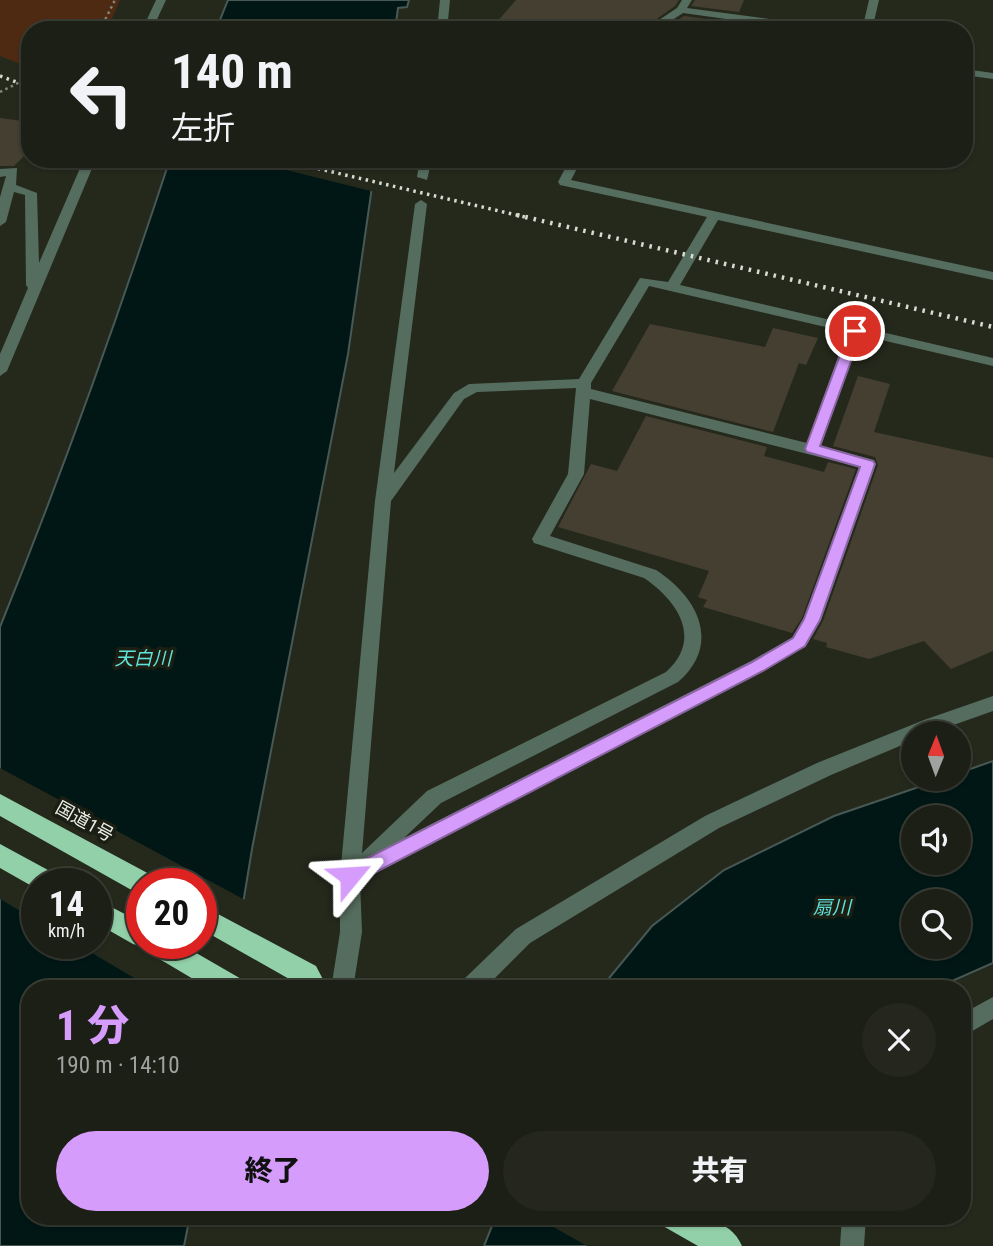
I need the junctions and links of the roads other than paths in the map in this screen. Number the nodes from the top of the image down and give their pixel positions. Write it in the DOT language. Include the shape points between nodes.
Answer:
graph roads {
  1 [pos="161,0"];
  2 [pos="445,0"];
  3 [pos="874,0"];
  4 [pos="684,5"];
  5 [pos="151,21"];
  6 [pos="443,21"];
  7 [pos="662,21"];
  8 [pos="778,21"];
  9 [pos="869,21"];
  10 [pos="973,73"];
  11 [pos="993,76"];
  12 [pos="86,168"];
  13 [pos="424,168"];
  14 [pos="571,168"];
  15 [pos="0,173"];
  16 [pos="423,177"];
  17 [pos="9,187"];
  18 [pos="421,204"];
  19 [pos="713,217"];
  20 [pos="0,222"];
  21 [pos="993,276"];
  22 [pos="672,288"];
  23 [pos="33,294"];
  24 [pos="855,331"];
  25 [pos="993,362"];
  26 [pos="0,371"];
  27 [pos="583,387"];
  28 [pos="812,449"];
  29 [pos="383,502"];
  30 [pos="993,703"];
  31 [pos="0,804"];
  32 [pos="0,855"];
  33 [pos="22,868"];
  34 [pos="126,874"];
  35 [pos="350,876"];
  36 [pos="217,926"];
  37 [pos="182,959"];
  38 [pos="219,980"];
  39 [pos="308,980"];
  40 [pos="343,980"];
  41 [pos="478,980"];
  42 [pos="993,1007"];
  43 [pos="971,1021"];
  44 [pos="689,1225"];
  45 [pos="853,1225"];
  46 [pos="727,1246"];
  47 [pos="852,1246"];
  1 -- 5 [label="street"];
  2 -- 6 [label="street"];
  3 -- 9 [label="street"];
  4 -- 7 [label="street"];
  4 -- 8 [label="street"];
  10 -- 11 [label="street"];
  12 -- 23 [label="street"];
  13 -- 16 [label="street"];
  14 -- 19 [label="street" via="564,182"];
  15 -- 17 [label="street" via="13,171"];
  17 -- 20 [label="street"];
  17 -- 23 [label="street" via="31,192"];
  18 -- 29 [label="street"];
  19 -- 21 [label="street"];
  19 -- 22 [label="street"];
  22 -- 24 [label="street"];
  22 -- 27 [label="street" via="645,281"];
  23 -- 26 [label="street"];
  24 -- 25 [label="street"];
  24 -- 28 [label="street"];
  27 -- 28 [label="street"];
  27 -- 29 [label="street" via="474,387 459,396"];
  27 -- 35 [label="street" via="576,474 540,539 665,582 686,611 692,651 672,677 434,797"];
  28 -- 35 [label="street" via="868,464 812,620 799,642"];
  29 -- 35 [label="street"];
  30 -- 41 [label="street" via="824,769 712,822 523,936"];
  31 -- 34 [label="highway, 国道1号"];
  32 -- 33 [label="highway"];
  35 -- 40 [label="street" via="351,932"];
  36 -- 39 [label="highway"];
  37 -- 38 [label="highway"];
  42 -- 43 [label="street"];
  44 -- 46 [label="highway"];
  45 -- 47 [label="street"];
}
